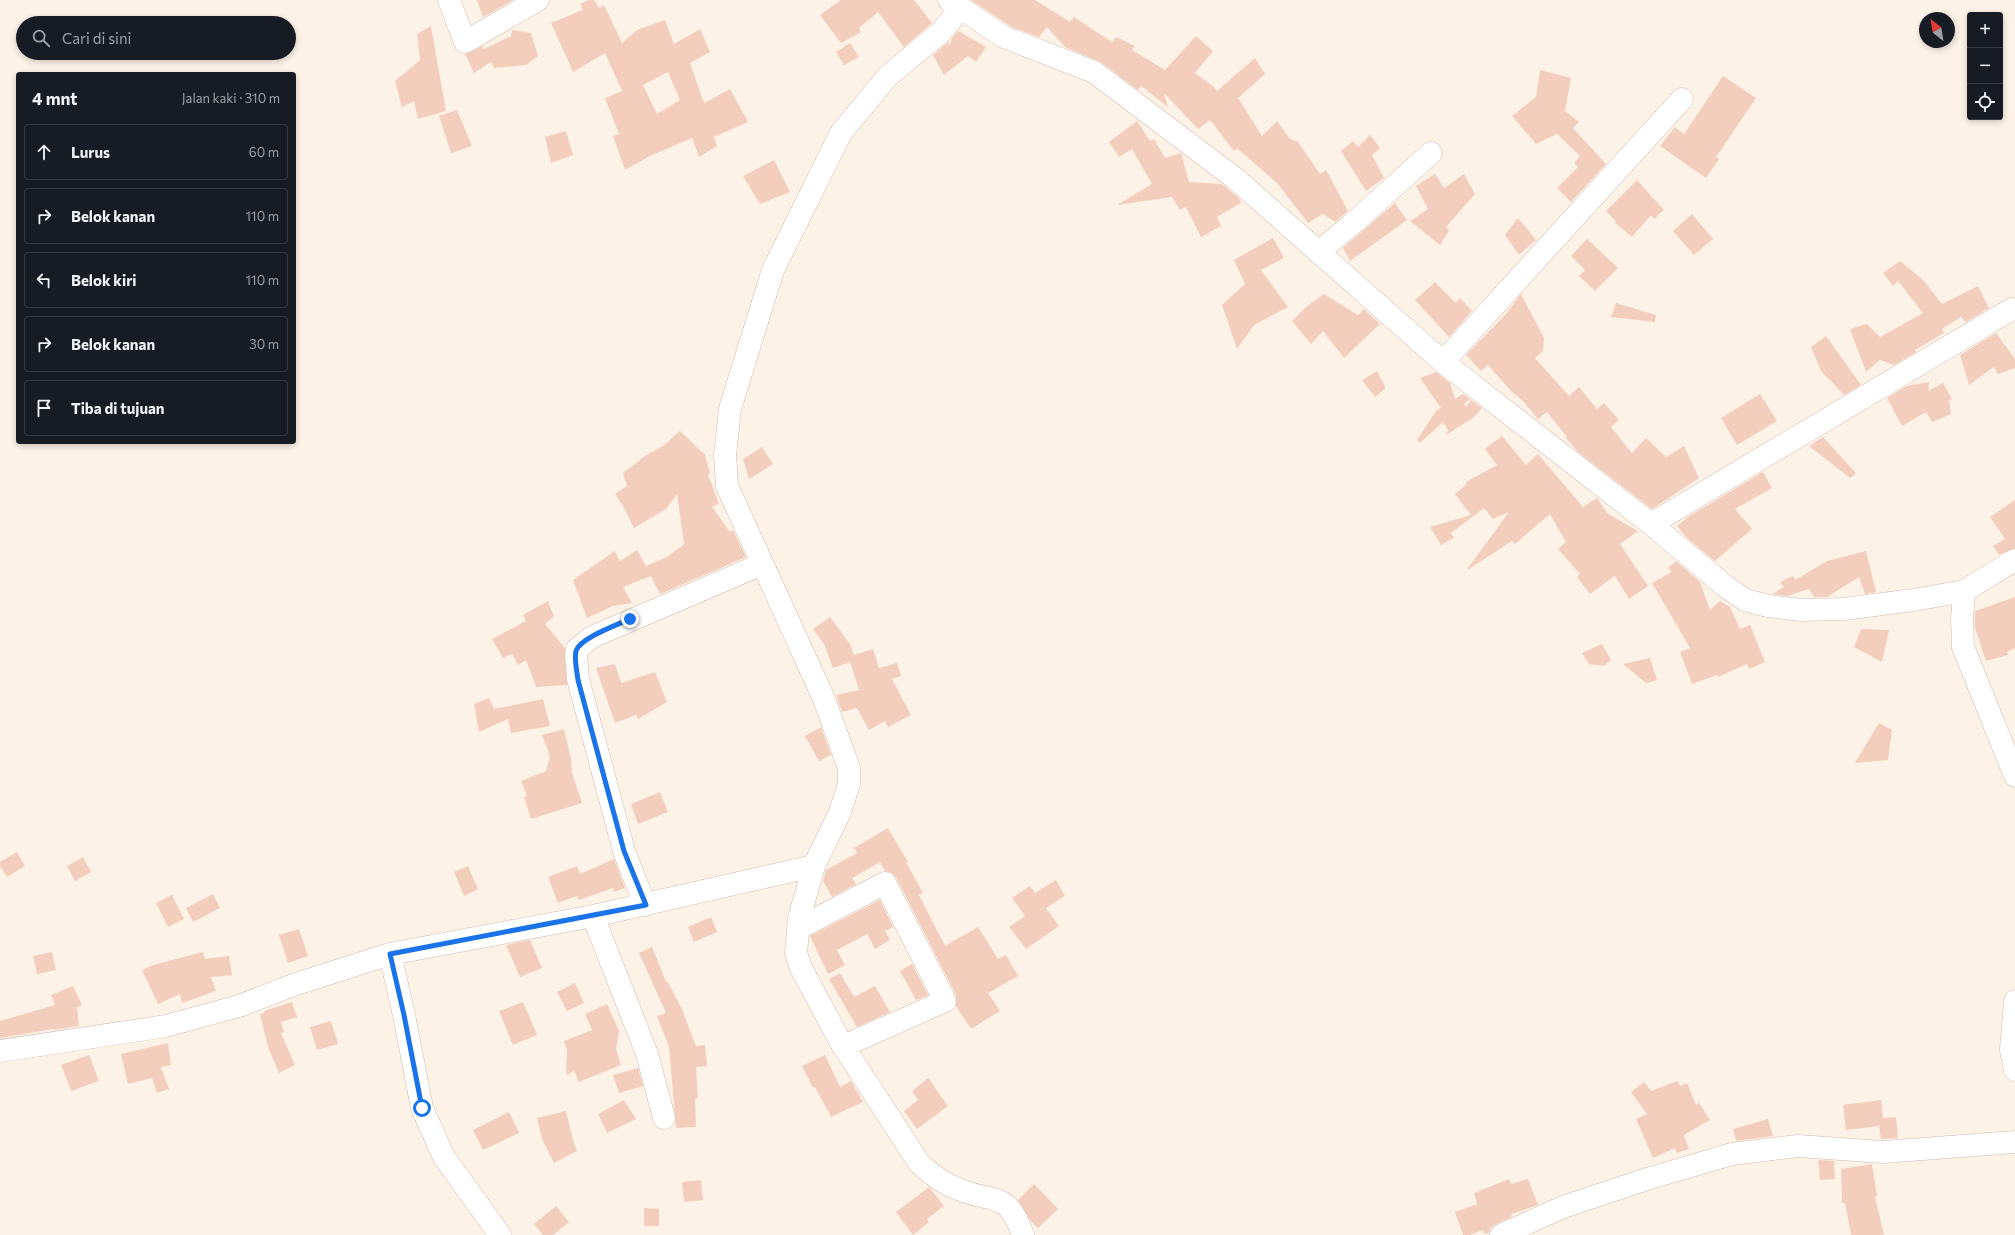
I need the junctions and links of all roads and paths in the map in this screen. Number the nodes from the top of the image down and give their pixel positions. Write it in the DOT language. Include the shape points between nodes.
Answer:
graph roads {
  1 [pos="449,0"];
  2 [pos="538,0"];
  3 [pos="954,4"];
  4 [pos="1682,100"];
  5 [pos="1431,153"];
  6 [pos="1318,252"];
  7 [pos="2012,309"];
  8 [pos="1443,362"];
  9 [pos="1651,524"];
  10 [pos="2015,560"];
  11 [pos="762,564"];
  12 [pos="1964,591"];
  13 [pos="2015,776"];
  14 [pos="814,866"];
  15 [pos="646,905"];
  16 [pos="593,916"];
  17 [pos="798,928"];
  18 [pos="390,954"];
  19 [pos="2015,1001"];
  20 [pos="844,1046"];
  21 [pos="0,1051"];
  22 [pos="2015,1070"];
  23 [pos="664,1118"];
  24 [pos="2015,1142"];
  25 [pos="500,1235"];
  26 [pos="1023,1235"];
  27 [pos="1501,1235"];
  1 -- 2 [label="street" via="465,42"];
  3 -- 6 [label="street" via="1004,37 1094,72 1236,179"];
  3 -- 11 [label="street" via="941,32 888,76 841,132 773,270 730,409 725,455 727,486"];
  4 -- 8 [label="street"];
  5 -- 6 [label="street"];
  6 -- 8 [label="street"];
  7 -- 9 [label="street"];
  8 -- 9 [label="street"];
  9 -- 12 [label="street" via="1735,593 1745,600 1768,606 1801,610 1843,609"];
  10 -- 12 [label="street"];
  11 -- 14 [label="street" via="824,699 849,768 849,784 840,812"];
  11 -- 15 [label="street" via="623,622 592,637 577,649 578,680 624,851"];
  12 -- 13 [label="street" via="1963,647"];
  14 -- 15 [label="street"];
  14 -- 17 [label="street"];
  15 -- 16 [label="street"];
  16 -- 18 [label="street"];
  16 -- 23 [label="street" via="647,1054"];
  17 -- 20 [label="street" via="796,953 801,968"];
  17 -- 20 [label="street" via="885,883 945,1001"];
  18 -- 21 [label="street" via="296,984 239,1006 166,1026"];
  18 -- 25 [label="street" via="422,1108 444,1157"];
  19 -- 22 [label="street" via="2011,1050"];
  20 -- 26 [label="street" via="919,1163 943,1182 1005,1204 1013,1212"];
  24 -- 27 [label="street" via="1883,1152 1798,1146 1732,1154 1647,1179 1564,1208"];
}
